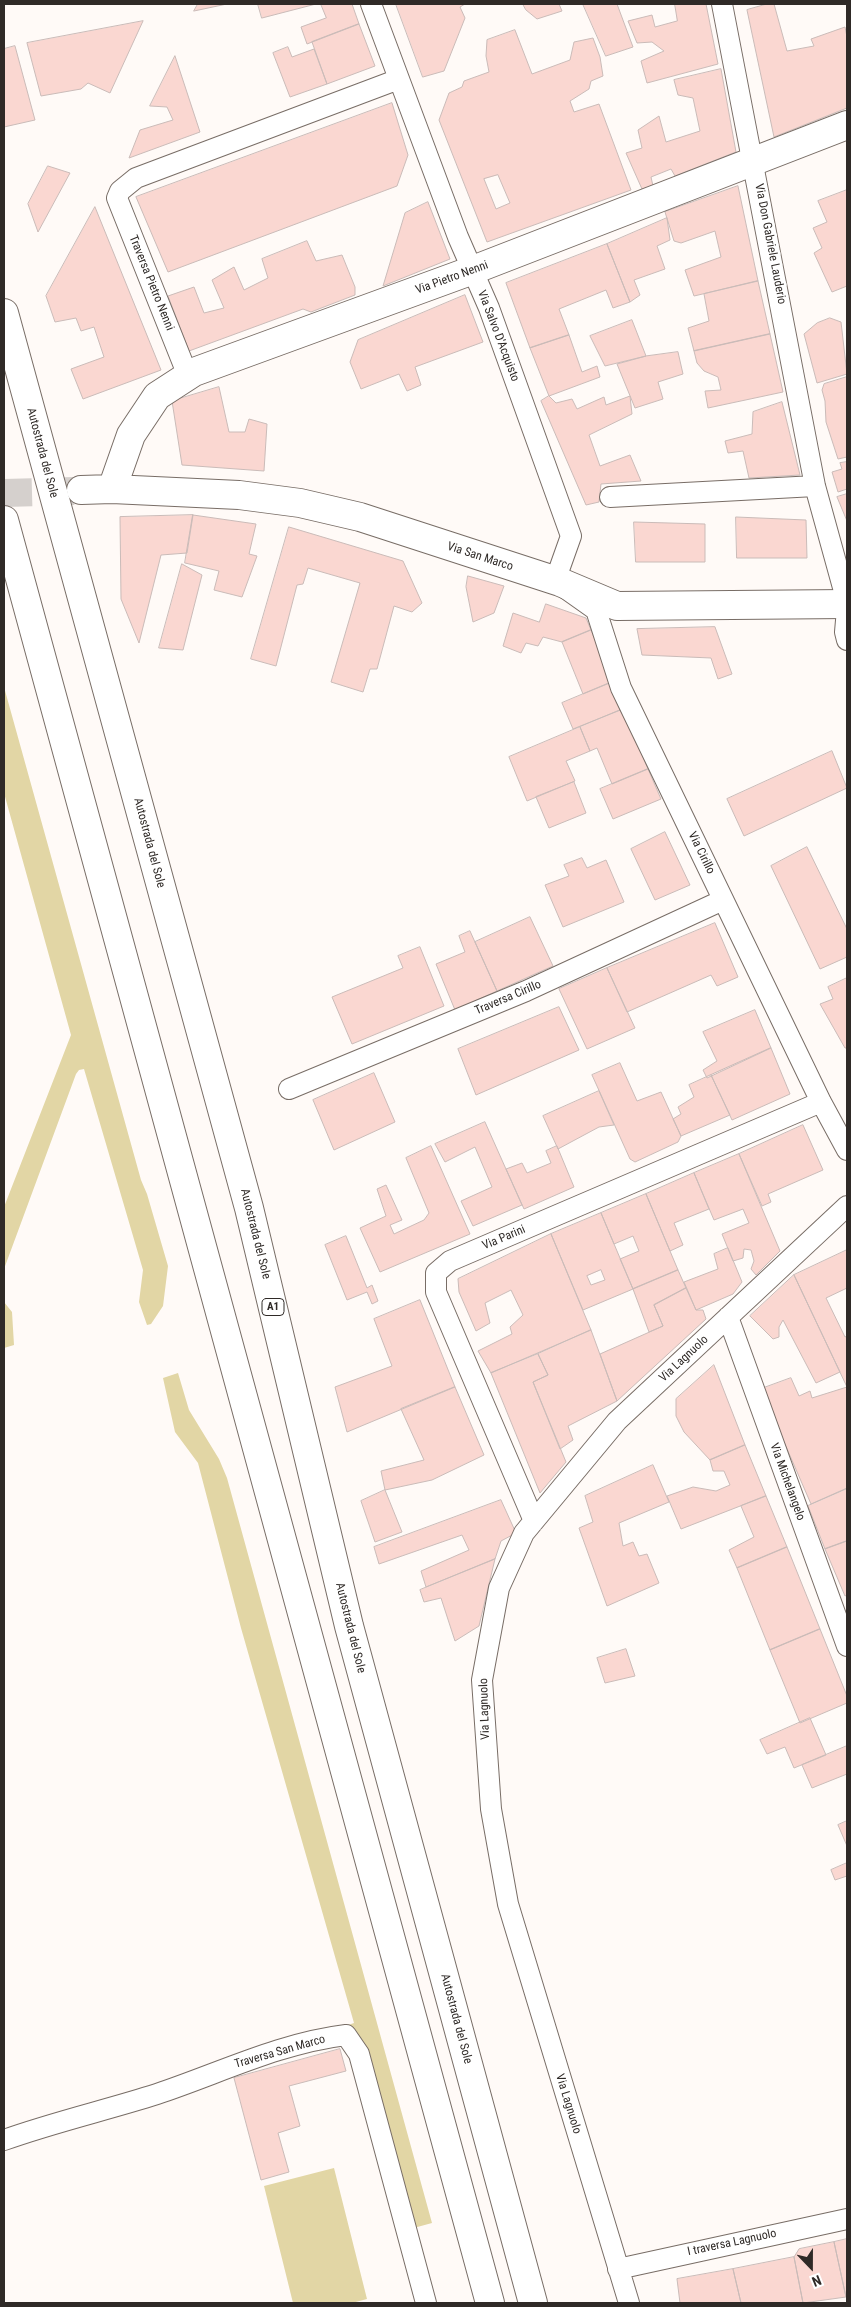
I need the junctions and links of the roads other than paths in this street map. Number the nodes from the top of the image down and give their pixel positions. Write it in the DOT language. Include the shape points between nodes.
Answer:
graph roads {
  1 [pos="371,4"];
  2 [pos="722,4"];
  3 [pos="399,79"];
  4 [pos="847,125"];
  5 [pos="754,160"];
  6 [pos="473,270"];
  7 [pos="4,313"];
  8 [pos="188,376"];
  9 [pos="815,486"];
  10 [pos="112,489"];
  11 [pos="81,490"];
  12 [pos="610,497"];
  13 [pos="4,520"];
  14 [pos="558,574"];
  15 [pos="847,603"];
  16 [pos="847,609"];
  17 [pos="847,640"];
  18 [pos="723,900"];
  19 [pos="289,1089"];
  20 [pos="821,1102"];
  21 [pos="847,1150"];
  22 [pos="847,1206"];
  23 [pos="728,1317"];
  24 [pos="534,1521"];
  25 [pos="847,1646"];
  26 [pos="4,2140"];
  27 [pos="847,2218"];
  28 [pos="618,2268"];
  29 [pos="426,2303"];
  30 [pos="490,2303"];
  31 [pos="533,2303"];
  32 [pos="629,2303"];
  1 -- 3 [label="street, Via Salvo D'Acquisto"];
  2 -- 5 [label="street, Via Don Gabriele Lauderio"];
  3 -- 6 [label="street, Via Salvo D'Acquisto"];
  3 -- 8 [label="street, Traversa Pietro Nenni" via="136,178 120,191 117,198"];
  4 -- 5 [label="main road, Via Pietro Nenni"];
  5 -- 6 [label="main road, Via Pietro Nenni"];
  5 -- 9 [label="street, Via Don Gabriele Lauderio"];
  6 -- 8 [label="main road, Via Pietro Nenni"];
  6 -- 14 [label="street, Via Salvo D'Acquisto" via="571,536"];
  7 -- 31 [label="main road, Autostrada del Sole / A1" via="250,1208 349,1626"];
  8 -- 10 [label="main road, Via Pietro Nenni" via="157,396 141,419 131,435"];
  9 -- 12 [label="street"];
  9 -- 15 [label="street, Via Don Gabriele Lauderio"];
  10 -- 11 [label="main road, Via San Marco"];
  10 -- 14 [label="main road, Via San Marco" via="239,495 300,503"];
  13 -- 30 [label="main road"];
  14 -- 15 [label="main road, Via San Marco" via="617,606"];
  14 -- 18 [label="street, Via Cirillo" via="596,610 621,688"];
  16 -- 17 [label="street"];
  18 -- 19 [label="street, Traversa Cirillo" via="526,991"];
  18 -- 20 [label="street, Via Cirillo"];
  20 -- 21 [label="street, Via Cirillo"];
  20 -- 24 [label="street, Via Parini" via="450,1261 436,1273 436,1292"];
  22 -- 23 [label="street, Via Lagnuolo"];
  23 -- 24 [label="street, Via Lagnuolo" via="617,1421"];
  23 -- 25 [label="street, Via Michelangelo"];
  24 -- 28 [label="street, Via Lagnuolo" via="524,1533 500,1588 482,1680 491,1809 508,1904"];
  26 -- 29 [label="street, Traversa San Marco" via="157,2094 316,2039 346,2035 359,2054"];
  27 -- 28 [label="street, I traversa Lagnuolo"];
  28 -- 32 [label="street, Via Lagnuolo"];
}
